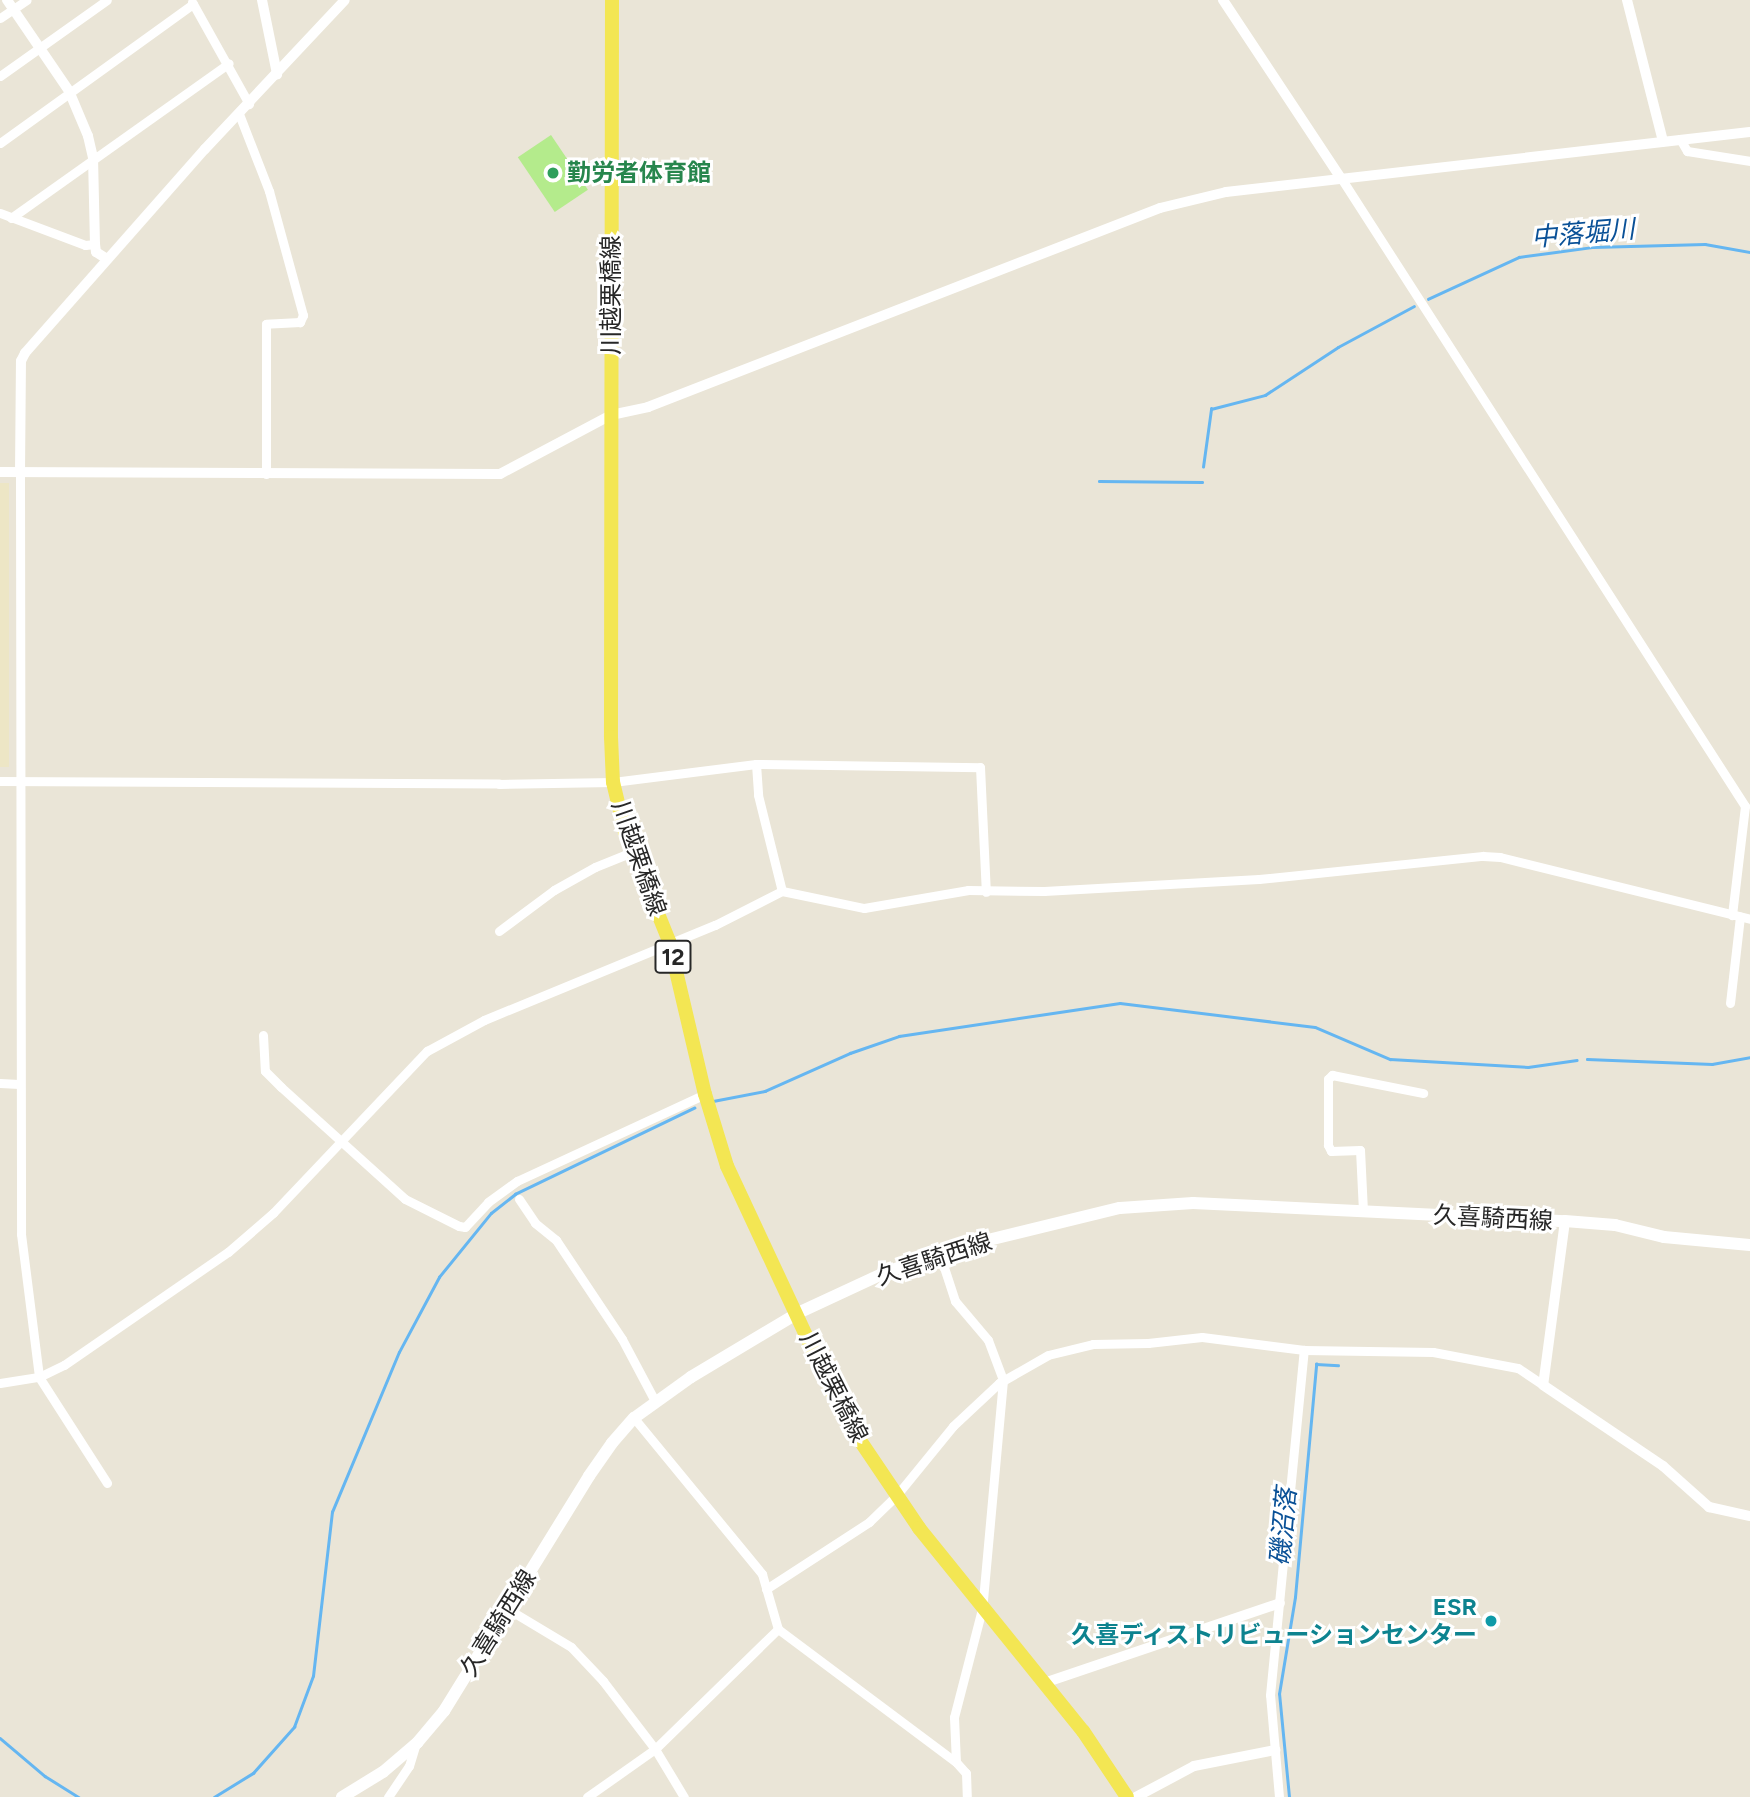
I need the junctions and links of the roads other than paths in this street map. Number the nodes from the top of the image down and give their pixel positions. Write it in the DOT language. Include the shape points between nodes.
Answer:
graph roads {
  1 [pos="27,0"];
  2 [pos="107,0"];
  3 [pos="262,0"];
  4 [pos="345,0"];
  5 [pos="1223,0"];
  6 [pos="1628,0"];
  7 [pos="192,2"];
  8 [pos="615,2"];
  9 [pos="10,5"];
  10 [pos="0,18"];
  11 [pos="42,47"];
  12 [pos="229,63"];
  13 [pos="277,74"];
  14 [pos="0,76"];
  15 [pos="69,92"];
  16 [pos="249,104"];
  17 [pos="239,114"];
  18 [pos="1750,132"];
  19 [pos="1679,139"];
  20 [pos="1662,141"];
  21 [pos="0,143"];
  22 [pos="93,157"];
  23 [pos="1750,161"];
  24 [pos="1341,178"];
  25 [pos="0,213"];
  26 [pos="10,218"];
  27 [pos="95,244"];
  28 [pos="107,259"];
  29 [pos="611,415"];
  30 [pos="0,472"];
  31 [pos="20,472"];
  32 [pos="266,474"];
  33 [pos="756,764"];
  34 [pos="0,781"];
  35 [pos="19,781"];
  36 [pos="613,782"];
  37 [pos="1748,806"];
  38 [pos="632,852"];
  39 [pos="782,891"];
  40 [pos="986,892"];
  41 [pos="1741,917"];
  42 [pos="499,931"];
  43 [pos="669,941"];
  44 [pos="1730,1003"];
  45 [pos="263,1035"];
  46 [pos="0,1083"];
  47 [pos="19,1084"];
  48 [pos="1423,1093"];
  49 [pos="705,1094"];
  50 [pos="341,1140"];
  51 [pos="519,1199"];
  52 [pos="1363,1211"];
  53 [pos="1565,1221"];
  54 [pos="1750,1245"];
  55 [pos="939,1252"];
  56 [pos="798,1313"];
  57 [pos="1304,1350"];
  58 [pos="39,1377"];
  59 [pos="1003,1380"];
  60 [pos="0,1383"];
  61 [pos="1543,1385"];
  62 [pos="655,1401"];
  63 [pos="634,1418"];
  64 [pos="107,1483"];
  65 [pos="896,1496"];
  66 [pos="1750,1516"];
  67 [pos="766,1589"];
  68 [pos="1280,1603"];
  69 [pos="508,1609"];
  70 [pos="982,1609"];
  71 [pos="778,1629"];
  72 [pos="1044,1683"];
  73 [pos="416,1742"];
  74 [pos="655,1749"];
  75 [pos="1275,1750"];
  76 [pos="956,1762"];
  77 [pos="342,1797"];
  78 [pos="388,1797"];
  79 [pos="587,1797"];
  80 [pos="684,1797"];
  81 [pos="967,1797"];
  82 [pos="1127,1797"];
  83 [pos="1136,1797"];
  84 [pos="1279,1797"];
  1 -- 9 [label="street"];
  2 -- 11 [label="street"];
  3 -- 13 [label="street"];
  4 -- 13 [label="street"];
  5 -- 24 [label="street"];
  6 -- 20 [label="street"];
  7 -- 12 [label="street"];
  7 -- 15 [label="street"];
  8 -- 29 [label="main road, 川越栗橋線 / 12"];
  9 -- 10 [label="street"];
  9 -- 11 [label="street"];
  11 -- 14 [label="street"];
  11 -- 15 [label="street"];
  12 -- 16 [label="street"];
  12 -- 22 [label="street"];
  13 -- 16 [label="street"];
  15 -- 21 [label="street"];
  15 -- 22 [label="street"];
  16 -- 17 [label="street"];
  17 -- 28 [label="street"];
  17 -- 32 [label="street" via="269,191 303,315 300,322 266,324"];
  18 -- 19 [label="street"];
  19 -- 20 [label="street"];
  19 -- 23 [label="street" via="1687,151"];
  20 -- 24 [label="street"];
  22 -- 26 [label="street"];
  22 -- 27 [label="street"];
  24 -- 29 [label="street" via="1226,192 1160,208 648,407"];
  24 -- 37 [label="street"];
  25 -- 26 [label="street"];
  26 -- 27 [label="street" via="85,245"];
  27 -- 28 [label="street" via="96,251"];
  28 -- 31 [label="street" via="22,357"];
  29 -- 32 [label="street" via="500,474"];
  29 -- 36 [label="main road, 川越栗橋線 / 12"];
  30 -- 31 [label="street"];
  31 -- 32 [label="street"];
  31 -- 35 [label="street"];
  33 -- 36 [label="street"];
  33 -- 39 [label="street" via="758,795"];
  33 -- 40 [label="street" via="980,767"];
  34 -- 35 [label="street"];
  35 -- 36 [label="street"];
  35 -- 47 [label="street"];
  36 -- 38 [label="main road, 川越栗橋線 / 12"];
  37 -- 41 [label="street"];
  38 -- 42 [label="street" via="554,890"];
  38 -- 43 [label="main road, 川越栗橋線 / 12"];
  39 -- 40 [label="street" via="864,908 968,890"];
  39 -- 43 [label="street" via="715,925"];
  40 -- 41 [label="street" via="1298,876 1483,856"];
  41 -- 44 [label="street"];
  43 -- 49 [label="main road, 川越栗橋線 / 12"];
  43 -- 50 [label="street" via="484,1020 427,1051"];
  45 -- 50 [label="street" via="265,1071"];
  46 -- 47 [label="street"];
  47 -- 58 [label="street" via="20,1209"];
  48 -- 52 [label="street" via="1332,1075 1328,1079 1328,1145 1331,1150 1360,1150"];
  49 -- 50 [label="street" via="502,1189 465,1227 405,1199"];
  49 -- 56 [label="main road, 川越栗橋線 / 12" via="738,1195"];
  50 -- 58 [label="street" via="273,1213 228,1252"];
  51 -- 62 [label="street" via="535,1223 556,1240 622,1339"];
  52 -- 53 [label="main road, 久喜騎西線"];
  52 -- 55 [label="main road, 久喜騎西線" via="1193,1203 1120,1208"];
  53 -- 54 [label="main road, 久喜騎西線"];
  53 -- 61 [label="street"];
  55 -- 56 [label="main road, 久喜騎西線"];
  55 -- 59 [label="street" via="955,1301 988,1340"];
  56 -- 62 [label="main road, 久喜騎西線"];
  56 -- 65 [label="main road, 川越栗橋線 / 12" via="835,1398"];
  57 -- 59 [label="street" via="1202,1338 1093,1344 1048,1355"];
  57 -- 61 [label="street" via="1433,1352 1518,1368"];
  57 -- 68 [label="street"];
  58 -- 60 [label="street"];
  58 -- 64 [label="street"];
  59 -- 65 [label="street" via="953,1426"];
  59 -- 70 [label="street"];
  61 -- 66 [label="street" via="1663,1466 1709,1507"];
  62 -- 63 [label="main road, 久喜騎西線"];
  63 -- 67 [label="street" via="762,1574"];
  63 -- 69 [label="main road, 久喜騎西線" via="589,1476"];
  65 -- 67 [label="street" via="869,1521"];
  65 -- 70 [label="main road, 川越栗橋線 / 12"];
  67 -- 71 [label="street"];
  68 -- 72 [label="street"];
  68 -- 75 [label="street" via="1270,1695"];
  69 -- 73 [label="main road, 久喜騎西線" via="443,1711"];
  69 -- 74 [label="street" via="571,1647"];
  70 -- 72 [label="main road, 川越栗橋線 / 12"];
  70 -- 76 [label="street" via="954,1717"];
  71 -- 74 [label="street"];
  71 -- 76 [label="street"];
  72 -- 82 [label="main road, 川越栗橋線 / 12"];
  73 -- 77 [label="main road, 久喜騎西線" via="383,1772"];
  73 -- 78 [label="street" via="409,1766"];
  74 -- 79 [label="street"];
  74 -- 80 [label="street"];
  75 -- 83 [label="street" via="1194,1766"];
  75 -- 84 [label="street"];
  76 -- 81 [label="street" via="966,1773"];
}
